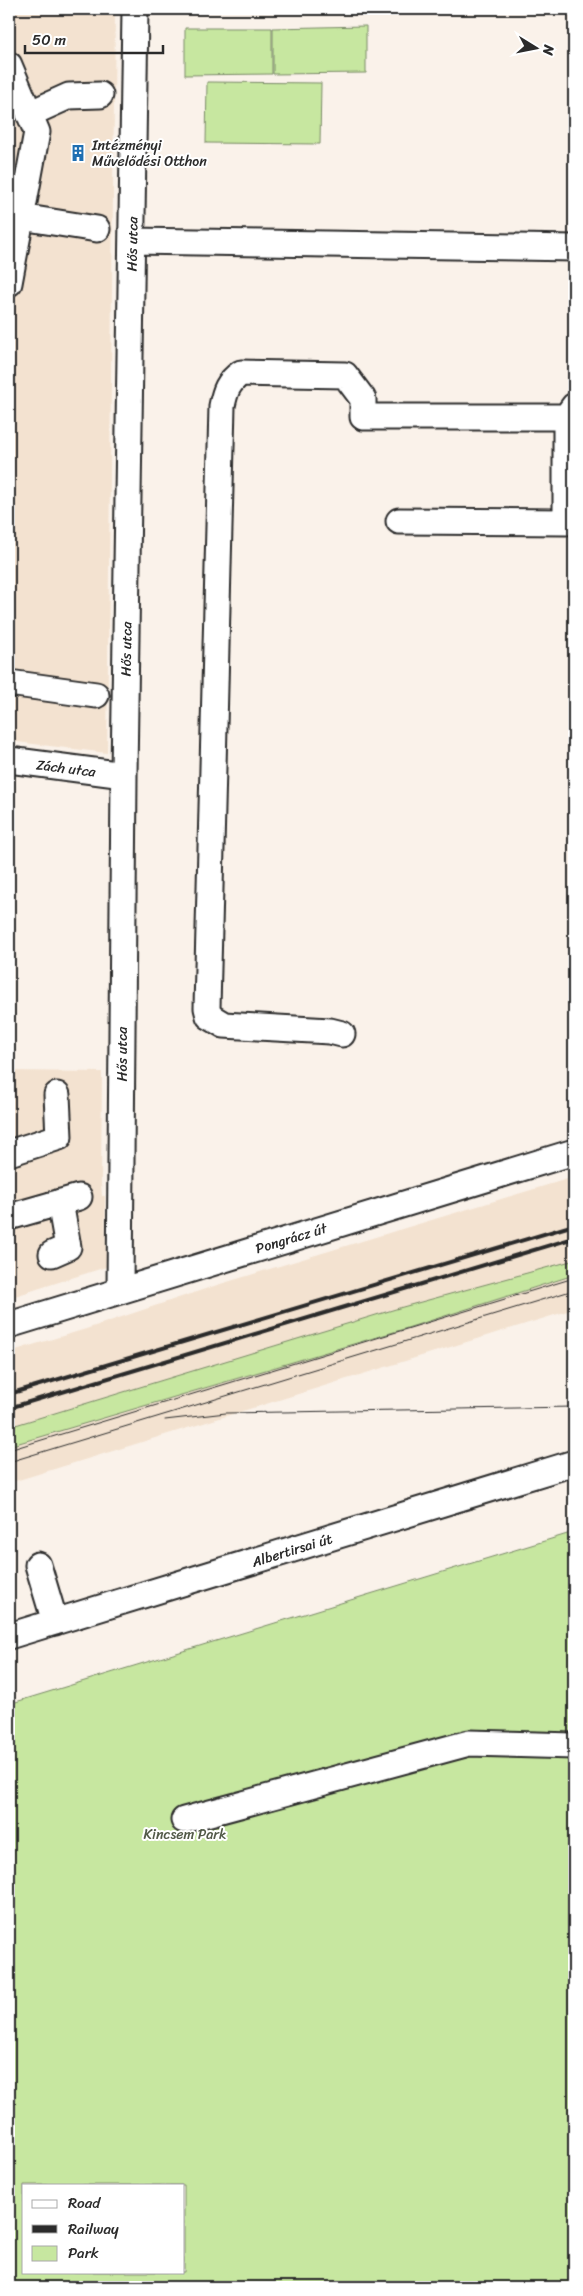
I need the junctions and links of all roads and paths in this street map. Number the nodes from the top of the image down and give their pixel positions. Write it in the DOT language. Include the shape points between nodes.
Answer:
graph roads {
  1 [pos="135,9"];
  2 [pos="9,65"];
  3 [pos="100,95"];
  4 [pos="29,114"];
  5 [pos="21,217"];
  6 [pos="97,229"];
  7 [pos="132,241"];
  8 [pos="574,248"];
  9 [pos="9,283"];
  10 [pos="570,411"];
  11 [pos="399,521"];
  12 [pos="9,683"];
  13 [pos="96,695"];
  14 [pos="9,760"];
  15 [pos="124,775"];
  16 [pos="342,1034"];
  17 [pos="57,1095"];
  18 [pos="574,1152"];
  19 [pos="9,1153"];
  20 [pos="9,1218"];
  21 [pos="52,1254"];
  22 [pos="120,1290"];
  23 [pos="9,1325"];
  24 [pos="574,1463"];
  25 [pos="38,1564"];
  26 [pos="55,1622"];
  27 [pos="9,1636"];
  28 [pos="574,1746"];
  29 [pos="184,1820"];
  1 -- 7 [label="street, Hős utca"];
  2 -- 4 [label="street"];
  3 -- 4 [label="street" via="69,96"];
  4 -- 5 [label="street" via="37,132"];
  5 -- 6 [label="street"];
  5 -- 9 [label="street"];
  7 -- 8 [label="street"];
  7 -- 15 [label="street, Hős utca"];
  10 -- 11 [label="street" via="566,522"];
  10 -- 16 [label="street" via="363,417 363,400 345,374 241,373 231,380 226,390 222,406 207,1008 209,1016 224,1025"];
  12 -- 13 [label="street"];
  14 -- 15 [label="street, Zách utca"];
  15 -- 22 [label="street, Hős utca"];
  17 -- 19 [label="street" via="59,1137"];
  18 -- 22 [label="street, Pongrácz út"];
  20 -- 21 [label="street" via="69,1200 68,1247"];
  22 -- 23 [label="street, Pongrácz út"];
  24 -- 26 [label="street, Albertirsai út"];
  25 -- 26 [label="street"];
  26 -- 27 [label="street, Albertirsai út"];
  28 -- 29 [label="street" via="468,1743"];
}
